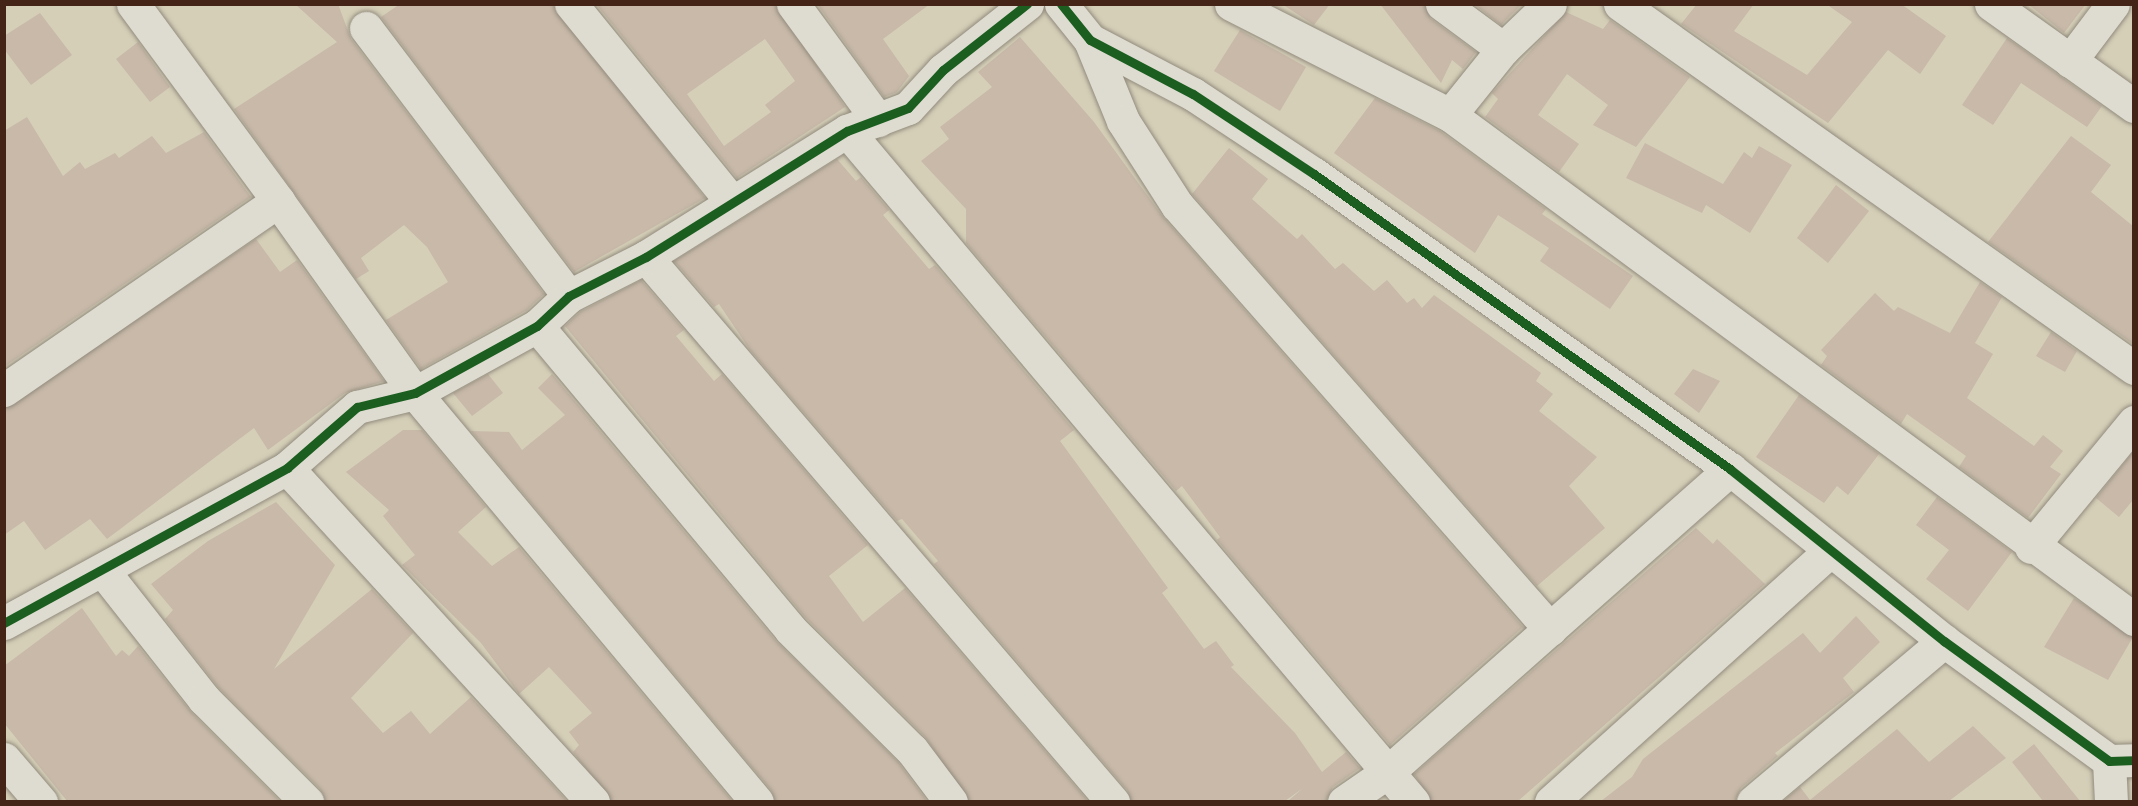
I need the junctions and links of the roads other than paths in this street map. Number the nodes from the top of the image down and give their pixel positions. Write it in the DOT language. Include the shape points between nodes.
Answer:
graph roads {
  1 [pos="133,4"];
  2 [pos="571,4"];
  3 [pos="793,4"];
  4 [pos="1027,4"];
  5 [pos="1061,4"];
  6 [pos="1231,4"];
  7 [pos="1442,4"];
  8 [pos="1550,4"];
  9 [pos="1620,4"];
  10 [pos="1991,4"];
  11 [pos="2113,4"];
  12 [pos="366,28"];
  13 [pos="1090,40"];
  14 [pos="1503,49"];
  15 [pos="2070,61"];
  16 [pos="2133,106"];
  17 [pos="1450,116"];
  18 [pos="878,120"];
  19 [pos="847,131"];
  20 [pos="278,201"];
  21 [pos="732,202"];
  22 [pos="646,256"];
  23 [pos="568,296"];
  24 [pos="537,326"];
  25 [pos="2133,368"];
  26 [pos="4,390"];
  27 [pos="415,393"];
  28 [pos="2133,422"];
  29 [pos="286,468"];
  30 [pos="1730,469"];
  31 [pos="2031,547"];
  32 [pos="1829,552"];
  33 [pos="104,572"];
  34 [pos="2133,619"];
  35 [pos="4,622"];
  36 [pos="1550,629"];
  37 [pos="1944,641"];
  38 [pos="4,759"];
  39 [pos="2121,760"];
  40 [pos="1389,771"];
  41 [pos="41,801"];
  42 [pos="307,801"];
  43 [pos="592,801"];
  44 [pos="757,801"];
  45 [pos="951,801"];
  46 [pos="1113,801"];
  47 [pos="1344,801"];
  48 [pos="1413,801"];
  49 [pos="1551,801"];
  50 [pos="1753,801"];
  51 [pos="2111,801"];
  1 -- 20 [label="street"];
  2 -- 21 [label="street"];
  3 -- 18 [label="street"];
  4 -- 18 [label="street" via="943,70 908,108"];
  5 -- 13 [label="street"];
  6 -- 17 [label="street"];
  7 -- 14 [label="street"];
  8 -- 14 [label="street"];
  9 -- 25 [label="street"];
  10 -- 15 [label="street"];
  11 -- 15 [label="street"];
  12 -- 23 [label="street"];
  13 -- 30 [label="street" via="1193,94 1305,168"];
  13 -- 36 [label="street" via="1123,121 1177,205"];
  14 -- 17 [label="street"];
  15 -- 16 [label="street"];
  17 -- 31 [label="street"];
  18 -- 19 [label="street"];
  19 -- 21 [label="street"];
  19 -- 40 [label="street"];
  20 -- 26 [label="street"];
  20 -- 27 [label="street"];
  21 -- 22 [label="street"];
  22 -- 23 [label="street"];
  22 -- 46 [label="street"];
  23 -- 24 [label="street"];
  24 -- 27 [label="street"];
  24 -- 45 [label="street" via="790,629 912,750"];
  27 -- 29 [label="street" via="357,407"];
  27 -- 44 [label="street"];
  28 -- 31 [label="street"];
  29 -- 33 [label="street"];
  29 -- 43 [label="street"];
  30 -- 32 [label="street"];
  30 -- 36 [label="street"];
  31 -- 34 [label="street"];
  32 -- 37 [label="street"];
  32 -- 49 [label="street"];
  33 -- 35 [label="street"];
  33 -- 42 [label="street" via="204,699"];
  36 -- 40 [label="street"];
  37 -- 39 [label="street"];
  37 -- 50 [label="street"];
  38 -- 41 [label="street"];
  39 -- 51 [label="street"];
  40 -- 47 [label="street"];
  40 -- 48 [label="street"];
}
